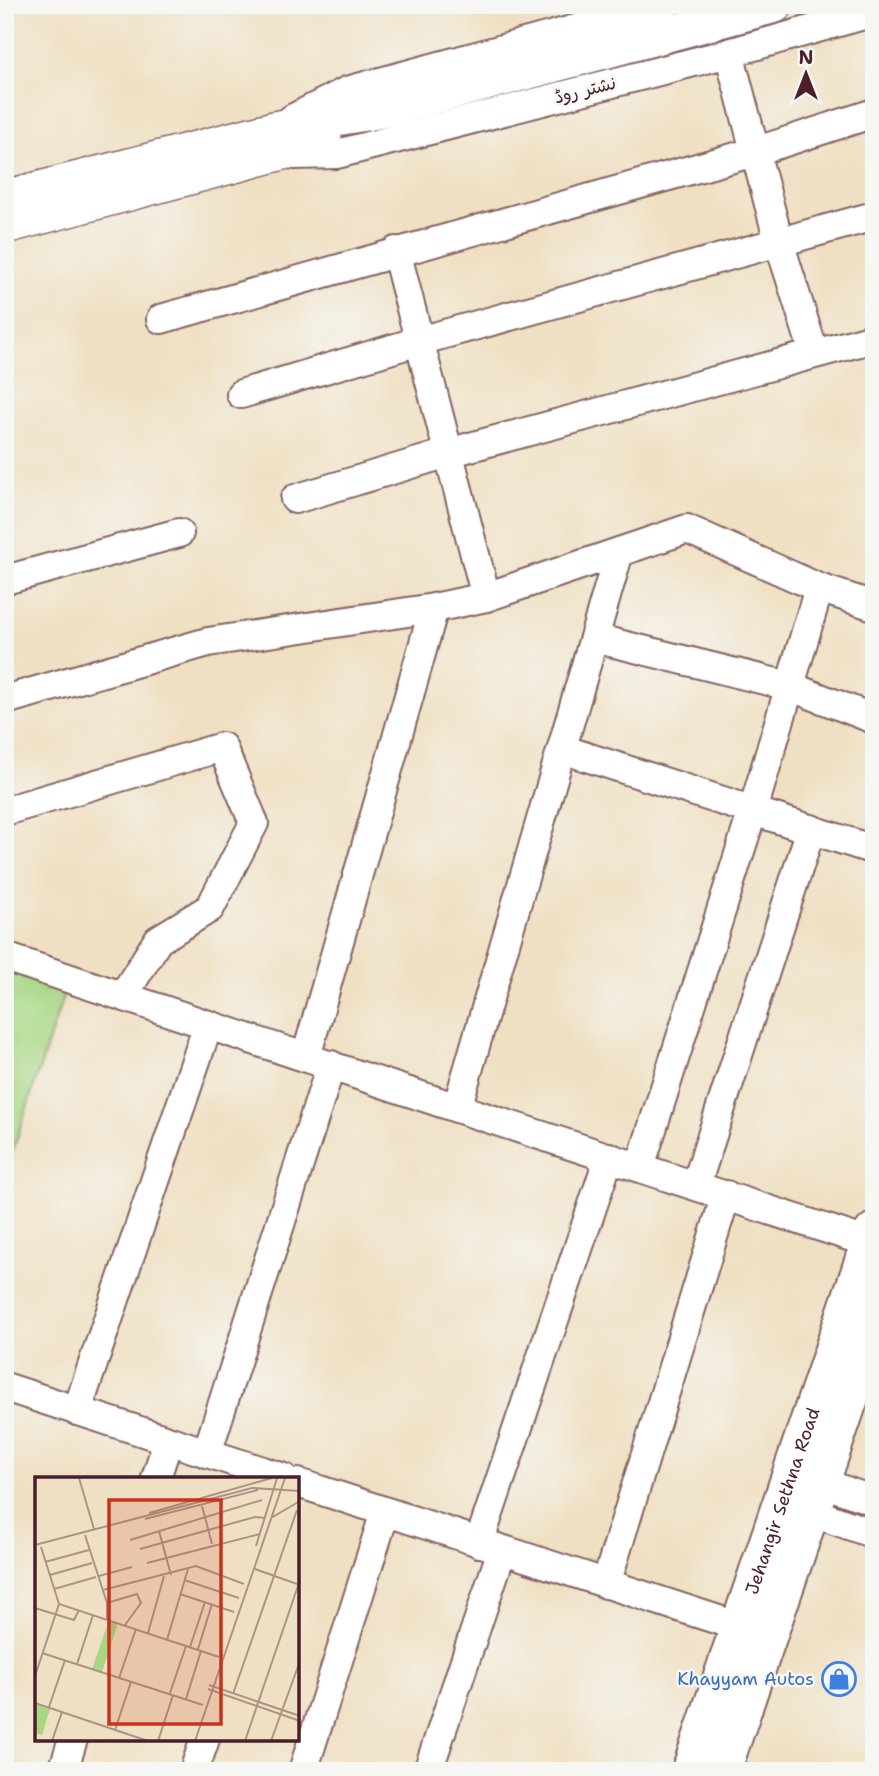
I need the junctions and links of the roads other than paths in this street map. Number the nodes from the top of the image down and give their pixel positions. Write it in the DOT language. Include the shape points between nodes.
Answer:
graph roads {
  1 [pos="665,5"];
  2 [pos="775,5"];
  3 [pos="874,12"];
  4 [pos="729,53"];
  5 [pos="874,113"];
  6 [pos="284,145"];
  7 [pos="754,152"];
  8 [pos="5,198"];
  9 [pos="874,216"];
  10 [pos="5,226"];
  11 [pos="779,243"];
  12 [pos="396,251"];
  13 [pos="161,319"];
  14 [pos="874,338"];
  15 [pos="419,341"];
  16 [pos="814,353"];
  17 [pos="241,394"];
  18 [pos="448,453"];
  19 [pos="295,499"];
  20 [pos="179,533"];
  21 [pos="619,552"];
  22 [pos="5,580"];
  23 [pos="819,588"];
  24 [pos="486,597"];
  25 [pos="874,607"];
  26 [pos="434,608"];
  27 [pos="594,638"];
  28 [pos="789,686"];
  29 [pos="5,700"];
  30 [pos="874,719"];
  31 [pos="562,749"];
  32 [pos="754,810"];
  33 [pos="5,811"];
  34 [pos="811,829"];
  35 [pos="874,850"];
  36 [pos="5,957"];
  37 [pos="123,996"];
  38 [pos="208,1025"];
  39 [pos="319,1061"];
  40 [pos="457,1108"];
  41 [pos="609,1157"];
  42 [pos="640,1167"];
  43 [pos="696,1185"];
  44 [pos="726,1195"];
  45 [pos="872,1237"];
  46 [pos="874,1325"];
  47 [pos="868,1363"];
  48 [pos="5,1387"];
  49 [pos="77,1411"];
  50 [pos="168,1441"];
  51 [pos="207,1453"];
  52 [pos="157,1477"];
  53 [pos="278,1477"];
  54 [pos="299,1483"];
  55 [pos="800,1492"];
  56 [pos="874,1501"];
  57 [pos="385,1511"];
  58 [pos="874,1534"];
  59 [pos="491,1546"];
  60 [pos="606,1584"];
  61 [pos="740,1627"];
  62 [pos="72,1741"];
  63 [pos="204,1741"];
  64 [pos="63,1771"];
  65 [pos="194,1771"];
  66 [pos="303,1771"];
  67 [pos="428,1771"];
  68 [pos="691,1771"];
  69 [pos="721,1771"];
  1 -- 6 [label="street, نشتر روڈ" via="347,92"];
  2 -- 6 [label="main road, نشتر روڈ" via="388,109"];
  3 -- 4 [label="street, نشتر روڈ"];
  4 -- 6 [label="street, نشتر روڈ" via="337,154"];
  4 -- 7 [label="street"];
  5 -- 7 [label="street"];
  6 -- 8 [label="main road, نشتر روڈ"];
  6 -- 10 [label="main road, نشتر روڈ"];
  7 -- 11 [label="street"];
  7 -- 12 [label="street"];
  9 -- 11 [label="street"];
  11 -- 15 [label="street"];
  11 -- 16 [label="street"];
  12 -- 13 [label="street"];
  12 -- 15 [label="street"];
  14 -- 16 [label="street"];
  15 -- 17 [label="street"];
  15 -- 18 [label="street"];
  16 -- 18 [label="street"];
  18 -- 19 [label="street"];
  18 -- 24 [label="street"];
  20 -- 22 [label="street"];
  21 -- 23 [label="street" via="687,529"];
  21 -- 24 [label="street"];
  21 -- 27 [label="street"];
  23 -- 25 [label="street"];
  23 -- 28 [label="street"];
  24 -- 26 [label="street"];
  26 -- 29 [label="street" via="208,642"];
  26 -- 39 [label="street"];
  27 -- 28 [label="street"];
  27 -- 31 [label="street"];
  28 -- 30 [label="street"];
  28 -- 32 [label="street"];
  31 -- 32 [label="street"];
  31 -- 40 [label="street"];
  32 -- 34 [label="street"];
  32 -- 42 [label="street"];
  33 -- 37 [label="street" via="222,747 254,822 210,908 159,940"];
  34 -- 35 [label="street"];
  34 -- 43 [label="street"];
  36 -- 37 [label="street"];
  37 -- 38 [label="street"];
  38 -- 39 [label="street"];
  38 -- 49 [label="street"];
  39 -- 40 [label="street"];
  39 -- 51 [label="street"];
  40 -- 41 [label="street"];
  41 -- 42 [label="street"];
  41 -- 59 [label="street"];
  42 -- 43 [label="street"];
  43 -- 44 [label="street"];
  44 -- 45 [label="street"];
  44 -- 60 [label="street"];
  45 -- 55 [label="highway, Jehangir Sethna Road"];
  46 -- 47 [label="highway, Jehangir Sethna Road"];
  47 -- 55 [label="highway, Jehangir Sethna Road"];
  48 -- 49 [label="street"];
  49 -- 50 [label="street"];
  50 -- 51 [label="street"];
  50 -- 52 [label="street"];
  51 -- 53 [label="street"];
  54 -- 57 [label="street"];
  55 -- 56 [label="street"];
  55 -- 58 [label="street"];
  55 -- 61 [label="highway, Jehangir Sethna Road"];
  55 -- 69 [label="highway, Jehangir Sethna Road"];
  57 -- 59 [label="street"];
  57 -- 66 [label="street"];
  59 -- 60 [label="street"];
  59 -- 67 [label="street"];
  60 -- 61 [label="street"];
  61 -- 68 [label="highway, Jehangir Sethna Road"];
  62 -- 64 [label="street"];
  63 -- 65 [label="street"];
}
